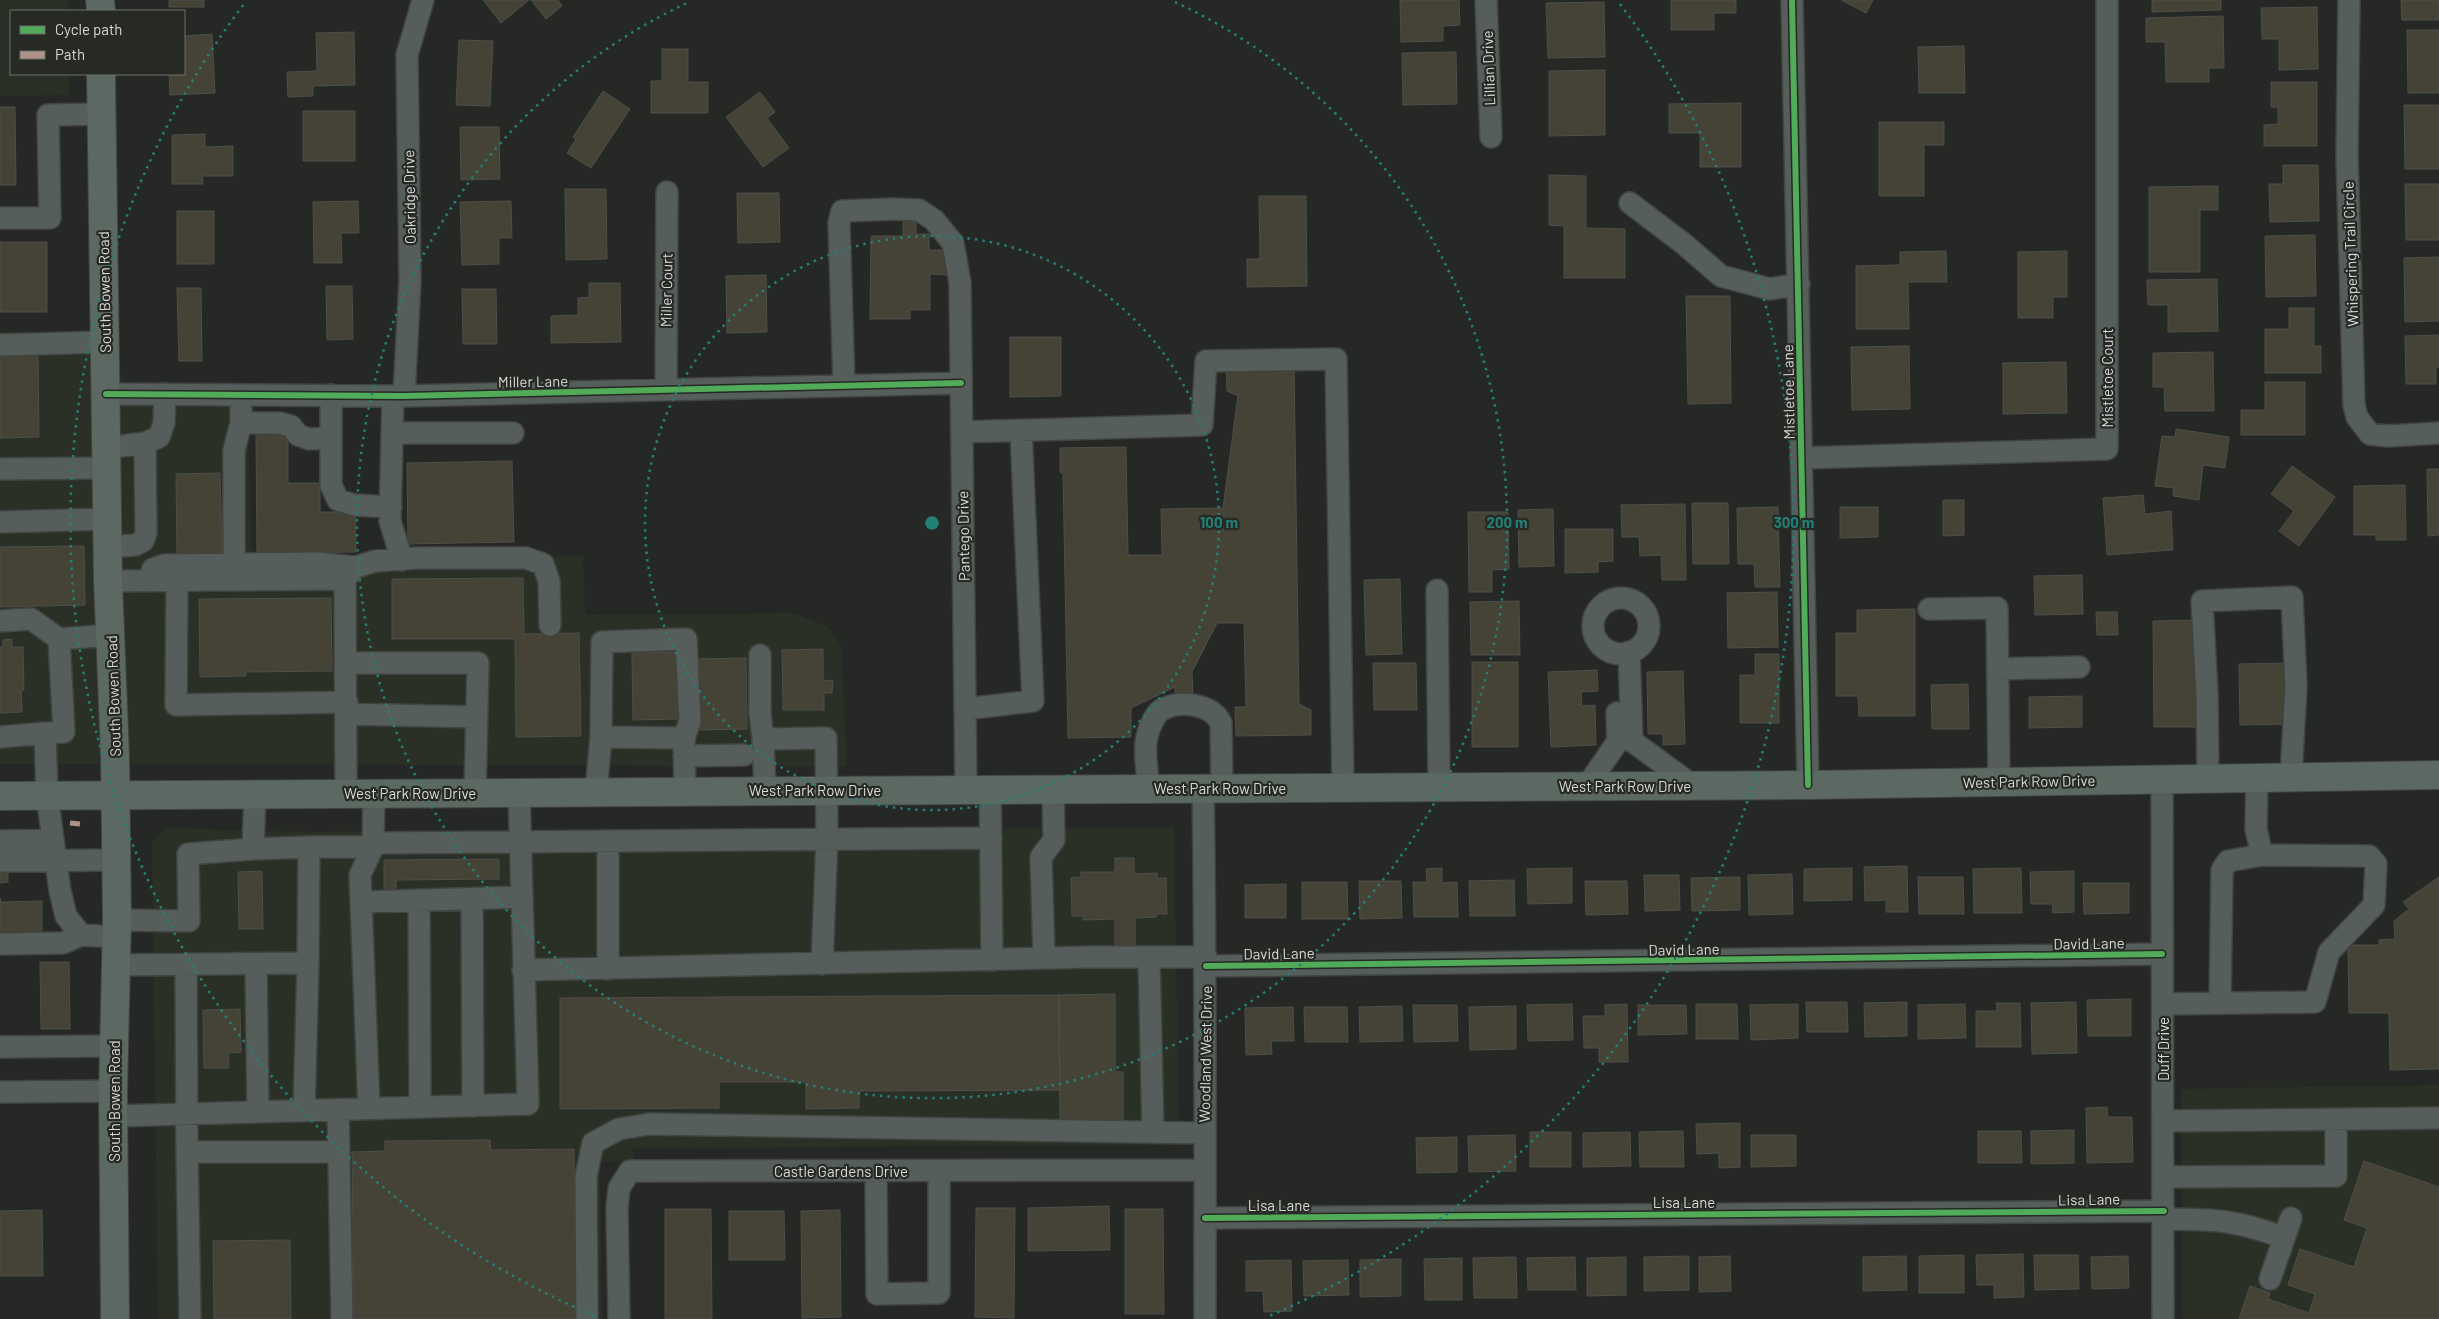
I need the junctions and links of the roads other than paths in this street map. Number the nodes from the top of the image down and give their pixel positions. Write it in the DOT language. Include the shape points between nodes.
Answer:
graph roads {
  1 [pos="423,0"];
  2 [pos="1486,0"];
  3 [pos="1792,0"];
  4 [pos="2107,0"];
  5 [pos="2349,0"];
  6 [pos="101,75"];
  7 [pos="102,114"];
  8 [pos="1491,137"];
  9 [pos="667,192"];
  10 [pos="1630,203"];
  11 [pos="0,218"];
  12 [pos="1799,284"];
  13 [pos="105,342"];
  14 [pos="0,345"];
  15 [pos="961,383"];
  16 [pos="844,384"];
  17 [pos="666,388"];
  18 [pos="106,394"];
  19 [pos="165,394"];
  20 [pos="240,395"];
  21 [pos="331,395"];
  22 [pos="399,396"];
  23 [pos="241,423"];
  24 [pos="1021,431"];
  25 [pos="962,432"];
  26 [pos="392,433"];
  27 [pos="513,433"];
  28 [pos="2439,433"];
  29 [pos="331,438"];
  30 [pos="145,443"];
  31 [pos="107,458"];
  32 [pos="1801,458"];
  33 [pos="0,469"];
  34 [pos="391,506"];
  35 [pos="107,519"];
  36 [pos="0,522"];
  37 [pos="108,547"];
  38 [pos="402,560"];
  39 [pos="234,564"];
  40 [pos="351,573"];
  41 [pos="108,581"];
  42 [pos="148,581"];
  43 [pos="177,581"];
  44 [pos="1436,590"];
  45 [pos="1929,609"];
  46 [pos="0,621"];
  47 [pos="550,625"];
  48 [pos="112,635"];
  49 [pos="59,639"];
  50 [pos="1622,653"];
  51 [pos="760,655"];
  52 [pos="347,662"];
  53 [pos="2079,667"];
  54 [pos="1998,669"];
  55 [pos="347,708"];
  56 [pos="965,709"];
  57 [pos="477,717"];
  58 [pos="45,734"];
  59 [pos="0,737"];
  60 [pos="602,738"];
  61 [pos="763,739"];
  62 [pos="1625,741"];
  63 [pos="684,747"];
  64 [pos="744,755"];
  65 [pos="2439,775"];
  66 [pos="2258,778"];
  67 [pos="2291,778"];
  68 [pos="2162,779"];
  69 [pos="2208,779"];
  70 [pos="1999,782"];
  71 [pos="1692,785"];
  72 [pos="1808,785"];
  73 [pos="1586,786"];
  74 [pos="1343,787"];
  75 [pos="1439,787"];
  76 [pos="1149,788"];
  77 [pos="1212,788"];
  78 [pos="978,789"];
  79 [pos="1053,789"];
  80 [pos="825,790"];
  81 [pos="685,791"];
  82 [pos="765,791"];
  83 [pos="519,792"];
  84 [pos="596,792"];
  85 [pos="346,793"];
  86 [pos="374,793"];
  87 [pos="476,793"];
  88 [pos="254,794"];
  89 [pos="47,795"];
  90 [pos="115,795"];
  91 [pos="0,796"];
  92 [pos="991,838"];
  93 [pos="827,839"];
  94 [pos="53,840"];
  95 [pos="0,841"];
  96 [pos="520,841"];
  97 [pos="608,841"];
  98 [pos="373,845"];
  99 [pos="309,846"];
  100 [pos="253,849"];
  101 [pos="2262,855"];
  102 [pos="116,860"];
  103 [pos="0,861"];
  104 [pos="56,862"];
  105 [pos="522,897"];
  106 [pos="472,898"];
  107 [pos="419,900"];
  108 [pos="362,902"];
  109 [pos="117,928"];
  110 [pos="81,935"];
  111 [pos="0,944"];
  112 [pos="2162,954"];
  113 [pos="1149,957"];
  114 [pos="1044,958"];
  115 [pos="992,960"];
  116 [pos="1206,961"];
  117 [pos="308,963"];
  118 [pos="186,964"];
  119 [pos="256,964"];
  120 [pos="822,964"];
  121 [pos="115,965"];
  122 [pos="608,969"];
  123 [pos="523,970"];
  124 [pos="2220,1003"];
  125 [pos="2163,1004"];
  126 [pos="113,1046"];
  127 [pos="0,1047"];
  128 [pos="0,1092"];
  129 [pos="113,1103"];
  130 [pos="473,1106"];
  131 [pos="420,1107"];
  132 [pos="369,1109"];
  133 [pos="338,1110"];
  134 [pos="304,1111"];
  135 [pos="258,1112"];
  136 [pos="186,1114"];
  137 [pos="2439,1118"];
  138 [pos="2336,1120"];
  139 [pos="2164,1122"];
  140 [pos="1153,1132"];
  141 [pos="1204,1133"];
  142 [pos="188,1152"];
  143 [pos="339,1152"];
  144 [pos="1203,1170"];
  145 [pos="876,1171"];
  146 [pos="940,1171"];
  147 [pos="2164,1177"];
  148 [pos="2164,1215"];
  149 [pos="1205,1218"];
  150 [pos="2270,1279"];
  151 [pos="115,1319"];
  152 [pos="190,1319"];
  153 [pos="342,1319"];
  154 [pos="586,1319"];
  155 [pos="619,1319"];
  156 [pos="1205,1319"];
  157 [pos="2163,1319"];
  1 -- 22 [label="street, Oakridge Drive" via="407,55 410,281"];
  2 -- 8 [label="street, Lillian Drive"];
  3 -- 12 [label="street, Mistletoe Lane"];
  4 -- 32 [label="street, Mistletoe Court" via="2107,450"];
  5 -- 28 [label="street, Whispering Trail Circle" via="2347,156 2354,405 2357,417 2370,434"];
  6 -- 7 [label="main road, South Bowen Road"];
  7 -- 11 [label="street" via="48,115 50,218"];
  7 -- 13 [label="main road, South Bowen Road"];
  9 -- 17 [label="street, Miller Court"];
  10 -- 12 [label="street" via="1721,276 1770,289"];
  12 -- 32 [label="street, Mistletoe Lane"];
  13 -- 14 [label="street"];
  13 -- 18 [label="main road, South Bowen Road"];
  15 -- 16 [label="street, Miller Lane"];
  15 -- 16 [label="street, Pantego Drive" via="960,283 953,243 934,220 919,210 894,209 842,211 838,223"];
  15 -- 25 [label="street, Pantego Drive"];
  16 -- 17 [label="street, Miller Lane"];
  17 -- 22 [label="street, Miller Lane"];
  18 -- 19 [label="street, Miller Lane"];
  18 -- 31 [label="main road, South Bowen Road"];
  19 -- 20 [label="street, Miller Lane"];
  19 -- 30 [label="street" via="164,423 159,437"];
  20 -- 21 [label="street, Miller Lane"];
  20 -- 23 [label="street"];
  21 -- 22 [label="street, Miller Lane"];
  21 -- 29 [label="street"];
  22 -- 26 [label="street, Oakridge Drive"];
  23 -- 29 [label="street" via="279,423 291,426 298,435 309,439"];
  23 -- 39 [label="street" via="234,450"];
  24 -- 25 [label="street"];
  24 -- 56 [label="street" via="1033,701"];
  24 -- 74 [label="street" via="1202,425 1206,361 1336,359"];
  25 -- 56 [label="street, Pantego Drive"];
  26 -- 27 [label="street"];
  26 -- 34 [label="street, Oakridge Drive"];
  29 -- 34 [label="street" via="331,485 338,500 354,505"];
  30 -- 31 [label="street"];
  30 -- 37 [label="street" via="146,533 143,541 135,545"];
  31 -- 33 [label="street"];
  31 -- 35 [label="main road, South Bowen Road"];
  32 -- 72 [label="street, Mistletoe Lane"];
  34 -- 38 [label="street, Oakridge Drive" via="390,521"];
  35 -- 36 [label="street"];
  35 -- 37 [label="main road, South Bowen Road"];
  37 -- 41 [label="main road, South Bowen Road"];
  38 -- 40 [label="street" via="375,561"];
  38 -- 47 [label="street" via="526,558 544,564 549,581"];
  39 -- 40 [label="street" via="316,563"];
  39 -- 42 [label="street" via="164,565 153,569"];
  40 -- 43 [label="street"];
  40 -- 52 [label="street"];
  41 -- 42 [label="street"];
  41 -- 48 [label="main road, South Bowen Road"];
  42 -- 43 [label="street"];
  43 -- 55 [label="street" via="176,705"];
  44 -- 75 [label="street"];
  45 -- 54 [label="street" via="1997,608"];
  46 -- 49 [label="street" via="31,619"];
  48 -- 49 [label="street"];
  48 -- 90 [label="main road, South Bowen Road"];
  49 -- 58 [label="street" via="64,732"];
  50 -- 62 [label="street"];
  51 -- 61 [label="street"];
  52 -- 55 [label="street"];
  52 -- 57 [label="street" via="478,664"];
  53 -- 54 [label="street"];
  54 -- 70 [label="street"];
  55 -- 57 [label="street"];
  55 -- 85 [label="street"];
  56 -- 78 [label="street, Pantego Drive"];
  57 -- 87 [label="street"];
  58 -- 59 [label="street"];
  58 -- 89 [label="street"];
  60 -- 63 [label="street"];
  60 -- 63 [label="street" via="602,642 686,639 690,721"];
  60 -- 84 [label="street"];
  61 -- 80 [label="street" via="826,738"];
  61 -- 82 [label="street"];
  62 -- 71 [label="street"];
  62 -- 73 [label="street"];
  63 -- 64 [label="street"];
  63 -- 81 [label="street"];
  65 -- 67 [label="main road, West Park Row Drive"];
  66 -- 67 [label="main road, West Park Row Drive"];
  66 -- 69 [label="main road, West Park Row Drive"];
  66 -- 101 [label="street" via="2256,829"];
  67 -- 69 [label="street" via="2296,686 2292,597 2202,601"];
  68 -- 69 [label="main road, West Park Row Drive"];
  68 -- 70 [label="main road, West Park Row Drive"];
  68 -- 112 [label="street, Duff Drive"];
  70 -- 72 [label="main road, West Park Row Drive"];
  71 -- 72 [label="main road, West Park Row Drive"];
  71 -- 73 [label="main road, West Park Row Drive"];
  73 -- 75 [label="main road, West Park Row Drive"];
  74 -- 75 [label="main road, West Park Row Drive"];
  74 -- 77 [label="main road, West Park Row Drive"];
  76 -- 77 [label="main road, West Park Row Drive"];
  76 -- 77 [label="street" via="1146,751 1149,730 1156,715 1163,709 1176,706 1197,706 1212,711 1221,723"];
  76 -- 79 [label="main road, West Park Row Drive"];
  77 -- 116 [label="street, Woodland West Drive"];
  78 -- 79 [label="main road, West Park Row Drive"];
  78 -- 80 [label="main road, West Park Row Drive"];
  78 -- 92 [label="street, Pantego Drive"];
  79 -- 114 [label="street" via="1054,840 1041,857"];
  80 -- 82 [label="main road, West Park Row Drive"];
  80 -- 93 [label="street"];
  81 -- 82 [label="main road, West Park Row Drive"];
  81 -- 84 [label="main road, West Park Row Drive"];
  83 -- 84 [label="main road, West Park Row Drive"];
  83 -- 87 [label="main road, West Park Row Drive"];
  83 -- 96 [label="street"];
  85 -- 86 [label="main road, West Park Row Drive"];
  85 -- 88 [label="main road, West Park Row Drive"];
  86 -- 87 [label="main road, West Park Row Drive"];
  86 -- 98 [label="street"];
  88 -- 90 [label="main road, West Park Row Drive"];
  88 -- 100 [label="street"];
  89 -- 90 [label="main road, West Park Row Drive"];
  89 -- 91 [label="main road, West Park Row Drive"];
  89 -- 94 [label="street"];
  90 -- 102 [label="main road, South Bowen Road"];
  92 -- 93 [label="street"];
  92 -- 115 [label="street, Pantego Drive"];
  93 -- 97 [label="street"];
  93 -- 120 [label="street"];
  94 -- 95 [label="street"];
  94 -- 104 [label="street"];
  96 -- 97 [label="street"];
  96 -- 98 [label="street"];
  96 -- 105 [label="street"];
  97 -- 122 [label="street"];
  98 -- 99 [label="street"];
  98 -- 108 [label="street" via="360,875"];
  99 -- 100 [label="street"];
  99 -- 117 [label="street"];
  100 -- 109 [label="street" via="188,854 189,921"];
  101 -- 124 [label="street" via="2228,860 2222,870"];
  101 -- 124 [label="street" via="2369,856 2376,864 2374,904 2329,952 2315,1002"];
  102 -- 104 [label="street"];
  102 -- 109 [label="main road, South Bowen Road"];
  103 -- 104 [label="street"];
  104 -- 110 [label="street" via="66,916"];
  105 -- 106 [label="street"];
  105 -- 123 [label="street"];
  106 -- 107 [label="street"];
  106 -- 130 [label="street"];
  107 -- 108 [label="street"];
  107 -- 131 [label="street"];
  108 -- 132 [label="street"];
  109 -- 110 [label="street"];
  109 -- 121 [label="main road, South Bowen Road"];
  110 -- 111 [label="street" via="62,943"];
  112 -- 116 [label="street, David Lane"];
  112 -- 125 [label="street, Duff Drive"];
  113 -- 114 [label="street, David Lane"];
  113 -- 116 [label="street, David Lane"];
  113 -- 140 [label="street"];
  114 -- 115 [label="street, David Lane"];
  115 -- 120 [label="street, David Lane"];
  116 -- 141 [label="street, Woodland West Drive"];
  117 -- 119 [label="street"];
  117 -- 134 [label="street"];
  118 -- 119 [label="street"];
  118 -- 121 [label="street"];
  118 -- 136 [label="street"];
  119 -- 135 [label="street"];
  120 -- 122 [label="street, David Lane"];
  121 -- 126 [label="main road, South Bowen Road"];
  122 -- 123 [label="street, David Lane"];
  123 -- 130 [label="street" via="528,1104"];
  124 -- 125 [label="street"];
  125 -- 139 [label="street, Duff Drive"];
  126 -- 127 [label="street"];
  126 -- 129 [label="main road, South Bowen Road"];
  128 -- 129 [label="street"];
  129 -- 136 [label="street"];
  129 -- 151 [label="main road, South Bowen Road"];
  130 -- 131 [label="street"];
  131 -- 132 [label="street"];
  132 -- 133 [label="street"];
  133 -- 134 [label="street"];
  133 -- 143 [label="street"];
  134 -- 135 [label="street"];
  135 -- 136 [label="street"];
  136 -- 142 [label="street"];
  137 -- 138 [label="street"];
  138 -- 139 [label="street"];
  138 -- 147 [label="street" via="2336,1176"];
  139 -- 147 [label="street, Duff Drive"];
  140 -- 141 [label="street"];
  140 -- 154 [label="street" via="650,1124 619,1129 593,1143 586,1176"];
  141 -- 144 [label="street, Woodland West Drive"];
  142 -- 143 [label="street"];
  142 -- 152 [label="street"];
  143 -- 153 [label="street"];
  144 -- 146 [label="street, Castle Gardens Drive"];
  144 -- 149 [label="street, Woodland West Drive"];
  145 -- 146 [label="street, Castle Gardens Drive"];
  145 -- 146 [label="street" via="877,1294 939,1293"];
  145 -- 155 [label="street, Castle Gardens Drive" via="630,1171 619,1188 617,1208"];
  147 -- 148 [label="street, Duff Drive"];
  148 -- 149 [label="street, Lisa Lane"];
  148 -- 150 [label="street, Lisa Lane" via="2288,1228"];
  148 -- 157 [label="street, Duff Drive"];
  149 -- 156 [label="street, Woodland West Drive"];
}
